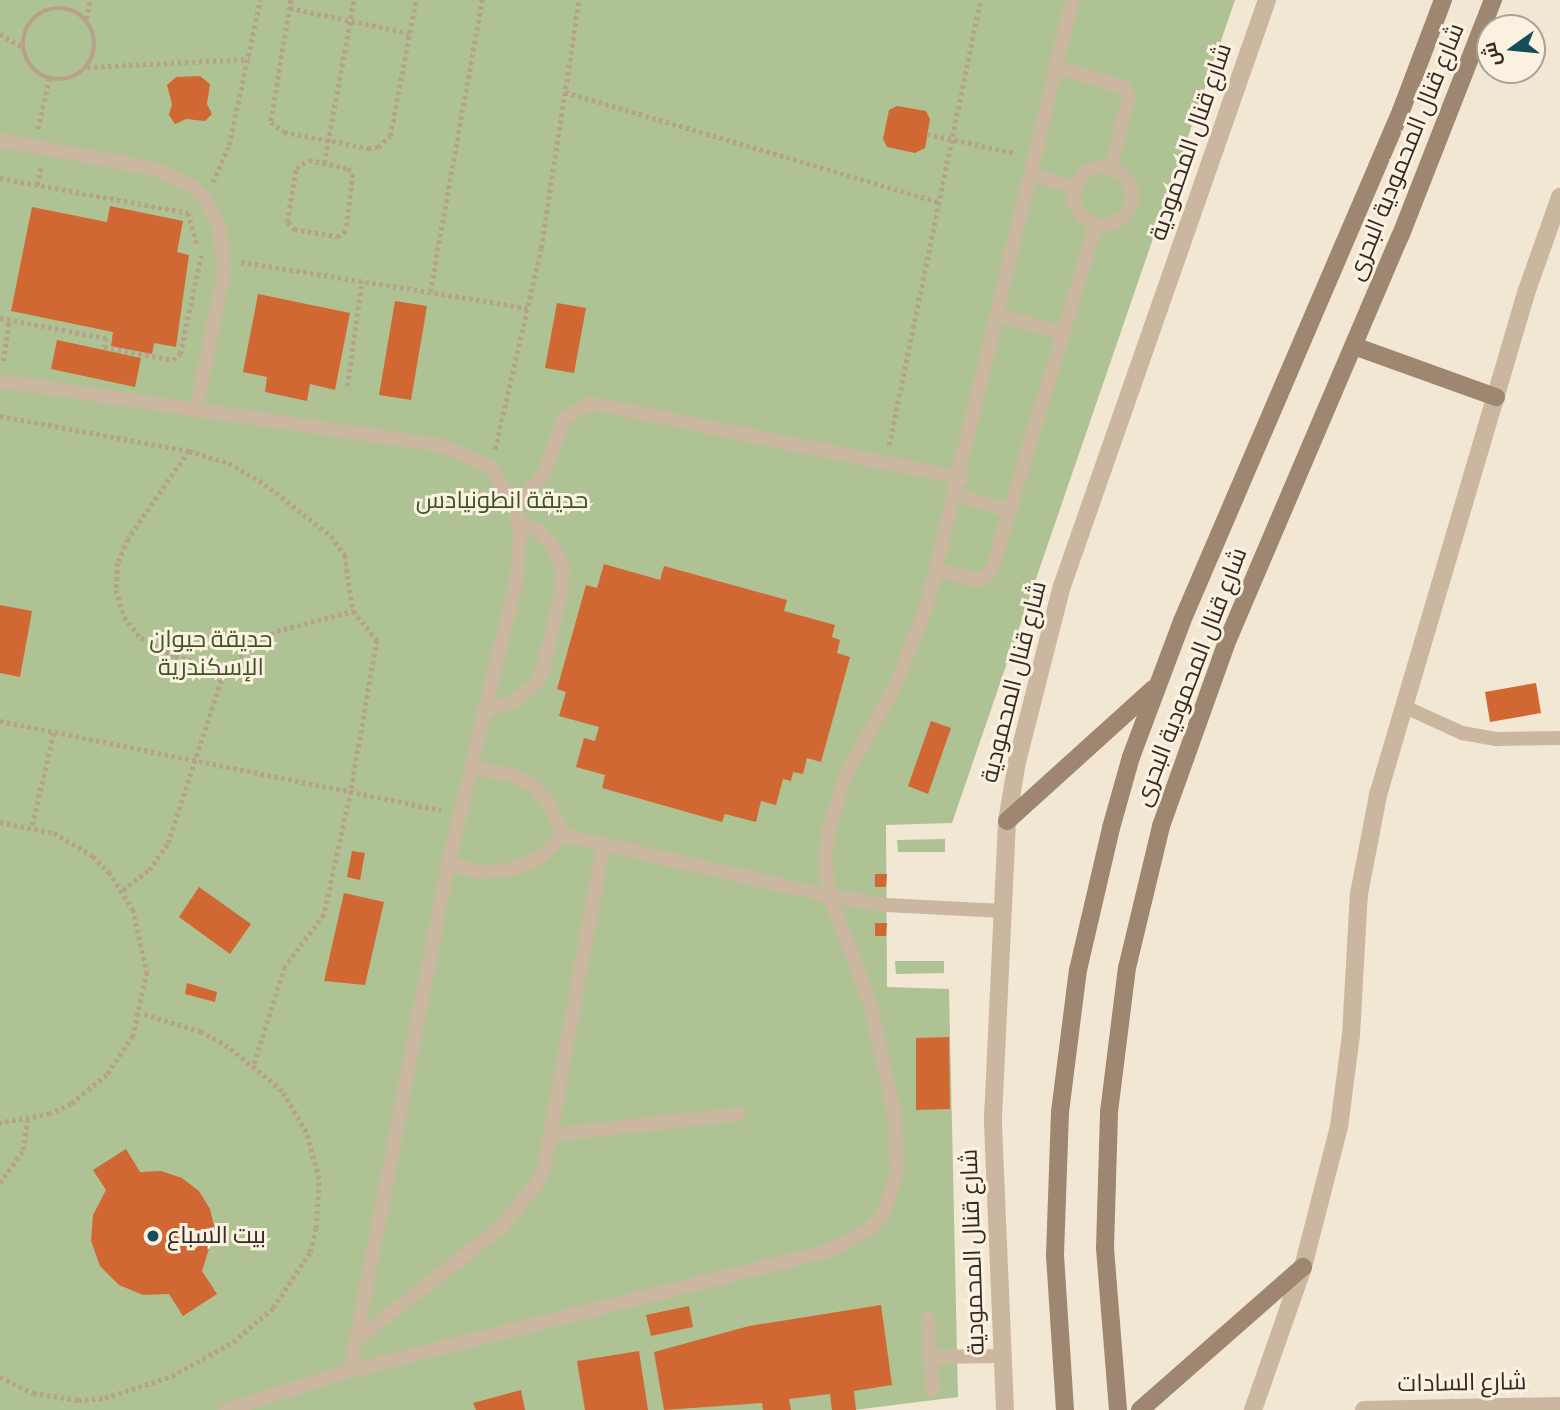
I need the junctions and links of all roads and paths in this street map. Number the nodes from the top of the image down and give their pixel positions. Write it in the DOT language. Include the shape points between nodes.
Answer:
graph roads {
  1 [pos="90,0"];
  2 [pos="260,0"];
  3 [pos="291,0"];
  4 [pos="354,0"];
  5 [pos="416,0"];
  6 [pos="482,0"];
  7 [pos="579,0"];
  8 [pos="980,0"];
  9 [pos="1072,0"];
  10 [pos="1267,0"];
  11 [pos="1443,0"];
  12 [pos="1493,0"];
  13 [pos="290,8"];
  14 [pos="86,19"];
  15 [pos="351,19"];
  16 [pos="410,33"];
  17 [pos="0,34"];
  18 [pos="24,48"];
  19 [pos="250,59"];
  20 [pos="87,67"];
  21 [pos="1057,67"];
  22 [pos="49,78"];
  23 [pos="565,92"];
  24 [pos="927,134"];
  25 [pos="950,139"];
  26 [pos="0,140"];
  27 [pos="328,141"];
  28 [pos="34,147"];
  29 [pos="1015,154"];
  30 [pos="324,163"];
  31 [pos="1111,169"];
  32 [pos="1032,175"];
  33 [pos="0,178"];
  34 [pos="1075,187"];
  35 [pos="203,197"];
  36 [pos="1560,197"];
  37 [pos="938,202"];
  38 [pos="1096,224"];
  39 [pos="224,259"];
  40 [pos="362,282"];
  41 [pos="430,292"];
  42 [pos="527,308"];
  43 [pos="1000,316"];
  44 [pos="0,318"];
  45 [pos="9,320"];
  46 [pos="1064,333"];
  47 [pos="1354,346"];
  48 [pos="1,376"];
  49 [pos="347,386"];
  50 [pos="1496,397"];
  51 [pos="196,410"];
  52 [pos="0,416"];
  53 [pos="189,451"];
  54 [pos="886,463"];
  55 [pos="490,467"];
  56 [pos="961,478"];
  57 [pos="957,495"];
  58 [pos="515,506"];
  59 [pos="1010,511"];
  60 [pos="518,522"];
  61 [pos="937,569"];
  62 [pos="353,611"];
  63 [pos="224,671"];
  64 [pos="1156,687"];
  65 [pos="1405,707"];
  66 [pos="483,710"];
  67 [pos="0,721"];
  68 [pos="54,731"];
  69 [pos="1560,738"];
  70 [pos="195,759"];
  71 [pos="470,768"];
  72 [pos="351,791"];
  73 [pos="459,813"];
  74 [pos="1007,821"];
  75 [pos="0,822"];
  76 [pos="32,826"];
  77 [pos="564,835"];
  78 [pos="603,845"];
  79 [pos="448,864"];
  80 [pos="123,890"];
  81 [pos="830,896"];
  82 [pos="1003,911"];
  83 [pos="142,1014"];
  84 [pos="254,1065"];
  85 [pos="739,1114"];
  86 [pos="27,1120"];
  87 [pos="0,1123"];
  88 [pos="550,1135"];
  89 [pos="0,1183"];
  90 [pos="1303,1268"];
  91 [pos="928,1319"];
  92 [pos="356,1340"];
  93 [pos="1001,1356"];
  94 [pos="930,1357"];
  95 [pos="350,1371"];
  96 [pos="0,1377"];
  97 [pos="933,1390"];
  98 [pos="1560,1406"];
  99 [pos="1424,1409"];
  100 [pos="226,1410"];
  101 [pos="1004,1410"];
  102 [pos="1065,1410"];
  103 [pos="1118,1410"];
  104 [pos="1140,1410"];
  105 [pos="1253,1410"];
  106 [pos="1364,1410"];
  1 -- 14 [label="path"];
  2 -- 19 [label="path"];
  3 -- 13 [label="path"];
  4 -- 15 [label="path"];
  5 -- 16 [label="path"];
  6 -- 41 [label="path"];
  7 -- 23 [label="path"];
  8 -- 25 [label="path"];
  9 -- 21 [label="lane"];
  10 -- 74 [label="street, شارع قنال المحمودية" via="1062,586 1030,702"];
  11 -- 64 [label="main road, شارع قنال المحمودية البحرى" via="1401,111"];
  12 -- 47 [label="main road, شارع قنال المحمودية البحرى"];
  13 -- 15 [label="path"];
  13 -- 27 [label="path" via="271,122 284,132"];
  14 -- 18 [label="path" via="59,7 40,13 27,28"];
  14 -- 20 [label="path" via="96,48"];
  15 -- 16 [label="path"];
  15 -- 27 [label="path"];
  16 -- 27 [label="path" via="387,141 368,148"];
  17 -- 18 [label="path"];
  18 -- 22 [label="path" via="32,67"];
  19 -- 20 [label="path"];
  19 -- 35 [label="path" via="223,163"];
  20 -- 22 [label="path" via="70,78"];
  21 -- 31 [label="lane" via="1126,88 1128,99"];
  21 -- 32 [label="lane"];
  22 -- 28 [label="path"];
  23 -- 37 [label="path"];
  23 -- 42 [label="path"];
  24 -- 25 [label="path"];
  25 -- 29 [label="path"];
  25 -- 37 [label="path"];
  26 -- 28 [label="lane"];
  27 -- 30 [label="path"];
  28 -- 35 [label="lane" via="155,169"];
  30 -- 30 [label="path" via="348,168 353,174 345,231 339,237 295,230 287,222 299,163"];
  31 -- 34 [label="lane" via="1089,171"];
  31 -- 38 [label="lane" via="1126,180 1132,198 1116,222"];
  32 -- 34 [label="lane"];
  32 -- 43 [label="lane"];
  33 -- 45 [label="path" via="188,213 201,254 180,354 173,360 104,347 106,338"];
  34 -- 38 [label="lane" via="1075,206"];
  35 -- 39 [label="lane" via="219,226"];
  36 -- 50 [label="street" via="1539,251"];
  37 -- 54 [label="path"];
  38 -- 46 [label="lane"];
  39 -- 40 [label="path"];
  39 -- 51 [label="lane"];
  40 -- 41 [label="path"];
  40 -- 49 [label="path"];
  41 -- 42 [label="path"];
  42 -- 55 [label="path"];
  43 -- 46 [label="lane"];
  43 -- 56 [label="lane"];
  44 -- 45 [label="path"];
  45 -- 48 [label="path"];
  46 -- 59 [label="lane"];
  47 -- 50 [label="main road"];
  47 -- 103 [label="main road, شارع قنال المحمودية البحرى" via="1226,644 1180,769 1142,896 1116,1040 1105,1180 1107,1316"];
  48 -- 51 [label="lane"];
  50 -- 65 [label="street"];
  51 -- 55 [label="lane" via="444,446"];
  52 -- 53 [label="path"];
  53 -- 62 [label="path" via="248,472 331,536 348,567"];
  53 -- 63 [label="path" via="128,539 118,563 116,590 124,617 141,638 176,656"];
  54 -- 56 [label="lane"];
  54 -- 58 [label="lane" via="591,403 564,418 544,474"];
  55 -- 58 [label="lane"];
  56 -- 57 [label="lane"];
  57 -- 59 [label="lane"];
  57 -- 61 [label="lane"];
  58 -- 60 [label="lane"];
  59 -- 61 [label="lane" via="988,577 978,581"];
  60 -- 66 [label="lane" via="516,582"];
  60 -- 66 [label="lane" via="539,531 554,548 563,569 561,592 543,670 535,684 513,703"];
  61 -- 81 [label="lane" via="913,645 835,804 825,863"];
  62 -- 63 [label="path" via="277,631 258,640"];
  62 -- 72 [label="path" via="373,633 377,647"];
  63 -- 70 [label="path"];
  64 -- 74 [label="main road"];
  64 -- 102 [label="main road, شارع قنال المحمودية البحرى" via="1092,900 1067,1041 1055,1184"];
  65 -- 69 [label="lane" via="1462,733 1497,740"];
  65 -- 90 [label="street" via="1367,844 1354,943 1346,1082 1329,1174"];
  66 -- 71 [label="lane"];
  67 -- 68 [label="path"];
  68 -- 70 [label="path"];
  68 -- 76 [label="path"];
  70 -- 72 [label="path"];
  70 -- 80 [label="path" via="168,843 149,870"];
  71 -- 73 [label="lane"];
  71 -- 77 [label="lane" via="513,775 534,786 550,805"];
  72 -- 73 [label="path"];
  72 -- 84 [label="path" via="324,915 285,967"];
  73 -- 79 [label="lane"];
  74 -- 82 [label="street, شارع قنال المحمودية"];
  75 -- 76 [label="path"];
  76 -- 80 [label="path" via="93,856"];
  77 -- 78 [label="lane"];
  77 -- 79 [label="lane" via="540,857 511,870 479,872"];
  78 -- 81 [label="lane"];
  78 -- 88 [label="lane"];
  79 -- 92 [label="lane"];
  80 -- 83 [label="path" via="145,950"];
  81 -- 82 [label="lane" via="887,905"];
  81 -- 95 [label="lane" via="870,1003 895,1117 893,1193 875,1222 849,1242 809,1256"];
  82 -- 93 [label="street, شارع قنال المحمودية" via="993,1118"];
  83 -- 84 [label="path" via="201,1032"];
  83 -- 86 [label="path" via="122,1056 99,1083 71,1104"];
  84 -- 96 [label="path" via="295,1110 319,1179 317,1228 310,1252 285,1295 223,1348 139,1389 105,1398 55,1398"];
  85 -- 88 [label="lane"];
  86 -- 87 [label="path"];
  86 -- 89 [label="path" via="23,1150"];
  88 -- 92 [label="lane" via="544,1168 514,1215"];
  90 -- 104 [label="main road"];
  90 -- 105 [label="street"];
  91 -- 94 [label="lane"];
  92 -- 95 [label="lane"];
  93 -- 94 [label="lane"];
  93 -- 101 [label="street, شارع قنال المحمودية"];
  94 -- 97 [label="lane"];
  95 -- 100 [label="lane"];
  98 -- 99 [label="street, شارع السادات"];
  99 -- 106 [label="street, شارع السادات"];
}
